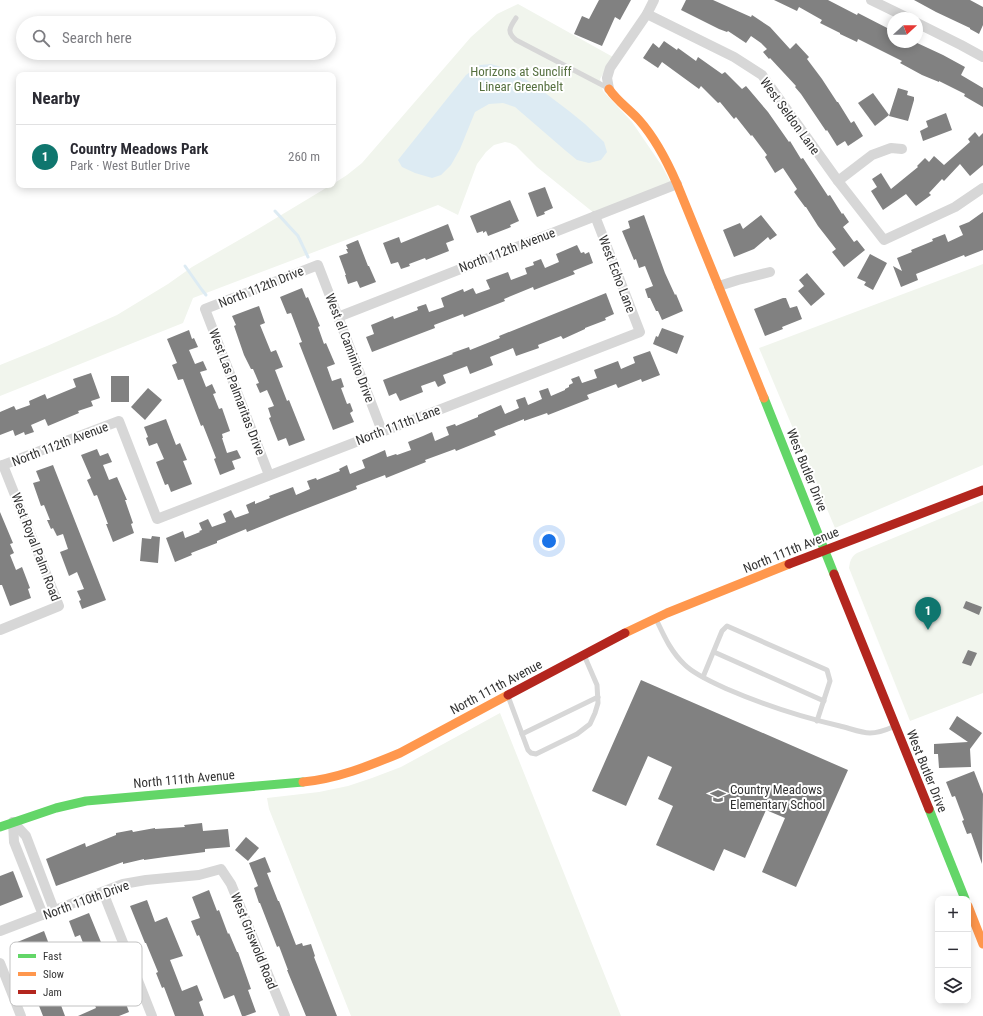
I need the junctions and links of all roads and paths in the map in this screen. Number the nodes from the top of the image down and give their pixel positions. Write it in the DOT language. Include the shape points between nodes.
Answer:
graph roads {
  1 [pos="654,0"];
  2 [pos="871,0"];
  3 [pos="896,12"];
  4 [pos="647,14"];
  5 [pos="516,18"];
  6 [pos="923,26"];
  7 [pos="983,58"];
  8 [pos="609,89"];
  9 [pos="902,148"];
  10 [pos="838,181"];
  11 [pos="677,184"];
  12 [pos="983,188"];
  13 [pos="595,216"];
  14 [pos="318,265"];
  15 [pos="770,272"];
  16 [pos="719,286"];
  17 [pos="205,309"];
  18 [pos="338,317"];
  19 [pos="640,332"];
  20 [pos="382,431"];
  21 [pos="2,466"];
  22 [pos="269,475"];
  23 [pos="983,490"];
  24 [pos="156,520"];
  25 [pos="825,550"];
  26 [pos="656,618"];
  27 [pos="0,630"];
  28 [pos="714,652"];
  29 [pos="584,654"];
  30 [pos="703,677"];
  31 [pos="508,695"];
  32 [pos="598,697"];
  33 [pos="824,701"];
  34 [pos="817,721"];
  35 [pos="894,726"];
  36 [pos="522,734"];
  37 [pos="13,822"];
  38 [pos="0,827"];
  39 [pos="220,869"];
  40 [pos="103,892"];
  41 [pos="964,896"];
  42 [pos="54,910"];
  43 [pos="971,910"];
  44 [pos="43,915"];
  45 [pos="979,922"];
  46 [pos="0,931"];
  47 [pos="123,942"];
  48 [pos="983,944"];
  49 [pos="0,963"];
  50 [pos="10,988"];
  51 [pos="142,991"];
  52 [pos="17,1006"];
  53 [pos="21,1016"];
  54 [pos="152,1016"];
  55 [pos="284,1016"];
  1 -- 4 [label="street"];
  2 -- 3 [label="street"];
  4 -- 8 [label="street" via="610,68 607,78"];
  4 -- 10 [label="street, West Seldon Lane" via="734,56 762,75"];
  5 -- 8 [label="lane" via="510,31 516,40"];
  6 -- 7 [label="street"];
  8 -- 11 [label="street, West Butler Drive" via="651,135"];
  9 -- 10 [label="street" via="891,148 872,155"];
  10 -- 12 [label="street, West Seldon Lane" via="884,240 955,207"];
  11 -- 13 [label="street, North 112th Avenue"];
  11 -- 16 [label="street, West Butler Drive"];
  13 -- 18 [label="street, North 112th Avenue"];
  13 -- 19 [label="street, West Echo Lane"];
  14 -- 17 [label="street, North 112th Drive"];
  14 -- 18 [label="street, West el Caminito Drive"];
  15 -- 16 [label="street"];
  16 -- 25 [label="street, West Butler Drive"];
  17 -- 22 [label="street, West Las Palmaritas Drive"];
  18 -- 20 [label="street, West el Caminito Drive"];
  19 -- 20 [label="street, North 111th Lane"];
  20 -- 22 [label="street, North 111th Lane"];
  21 -- 24 [label="street, North 112th Avenue" via="119,421"];
  21 -- 27 [label="street, West Royal Palm Road" via="59,606"];
  22 -- 24 [label="street, North 111th Lane"];
  23 -- 25 [label="street, North 111th Avenue"];
  25 -- 26 [label="street, North 111th Avenue"];
  25 -- 35 [label="street, West Butler Drive"];
  26 -- 29 [label="street, North 111th Avenue"];
  26 -- 30 [label="lane" via="676,656"];
  28 -- 30 [label="lane"];
  28 -- 33 [label="lane"];
  28 -- 33 [label="lane" via="722,631 727,626 827,670 830,681"];
  29 -- 31 [label="street, North 111th Avenue"];
  29 -- 32 [label="lane" via="597,684"];
  30 -- 34 [label="lane" via="754,700"];
  31 -- 36 [label="lane"];
  31 -- 37 [label="street, North 111th Avenue" via="400,753 332,776 310,781 86,801"];
  32 -- 36 [label="lane"];
  32 -- 36 [label="lane" via="590,724 577,734 536,754 528,750"];
  33 -- 34 [label="lane"];
  34 -- 35 [label="lane" via="870,733"];
  35 -- 41 [label="street, West Butler Drive"];
  37 -- 38 [label="street, North 111th Avenue"];
  37 -- 42 [label="street" via="26,836"];
  37 -- 44 [label="street" via="14,842"];
  39 -- 40 [label="street, North 110th Drive" via="199,875 122,884"];
  39 -- 55 [label="street, West Griswold Road" via="231,884"];
  40 -- 42 [label="street, North 110th Drive"];
  40 -- 47 [label="street"];
  42 -- 44 [label="street, North 110th Drive"];
  43 -- 45 [label="street"];
  44 -- 46 [label="street, North 110th Drive"];
  45 -- 48 [label="street"];
  49 -- 50 [label="street"];
  51 -- 54 [label="street"];
  52 -- 53 [label="street"];
}
